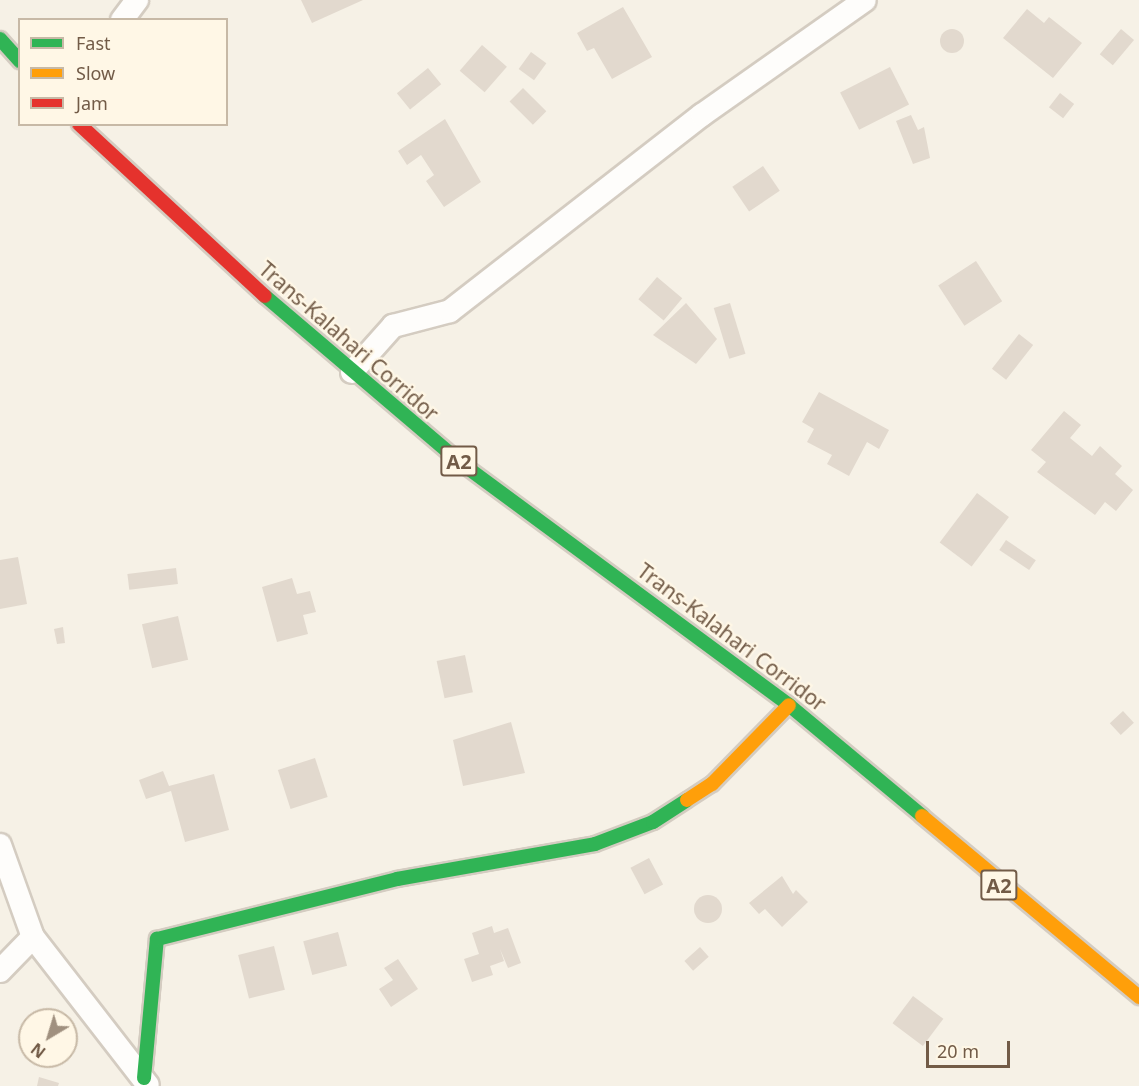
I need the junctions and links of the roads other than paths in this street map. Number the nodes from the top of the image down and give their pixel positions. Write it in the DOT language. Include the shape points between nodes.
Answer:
graph roads {
  1 [pos="137,0"];
  2 [pos="865,0"];
  3 [pos="124,18"];
  4 [pos="0,39"];
  5 [pos="18,59"];
  6 [pos="81,126"];
  7 [pos="352,372"];
  8 [pos="789,705"];
  9 [pos="866,766"];
  10 [pos="974,839"];
  11 [pos="0,845"];
  12 [pos="33,938"];
  13 [pos="0,971"];
  14 [pos="1139,997"];
  15 [pos="146,1082"];
  1 -- 3 [label="street"];
  2 -- 7 [label="street" via="702,114 450,311 393,326"];
  4 -- 5 [label="main road"];
  6 -- 7 [label="main road, Trans-Kalahari Corridor / A2" via="186,228"];
  7 -- 8 [label="main road, Trans-Kalahari Corridor / A2" via="465,466"];
  8 -- 9 [label="main road, Trans-Kalahari Corridor / A2"];
  8 -- 15 [label="main road" via="712,784 653,822 595,844 397,879 157,939"];
  9 -- 10 [label="main road, Trans-Kalahari Corridor / A2"];
  9 -- 14 [label="main road, Trans-Kalahari Corridor / A2" via="974,864"];
  11 -- 12 [label="street"];
  12 -- 13 [label="street"];
  12 -- 15 [label="street"];
}
